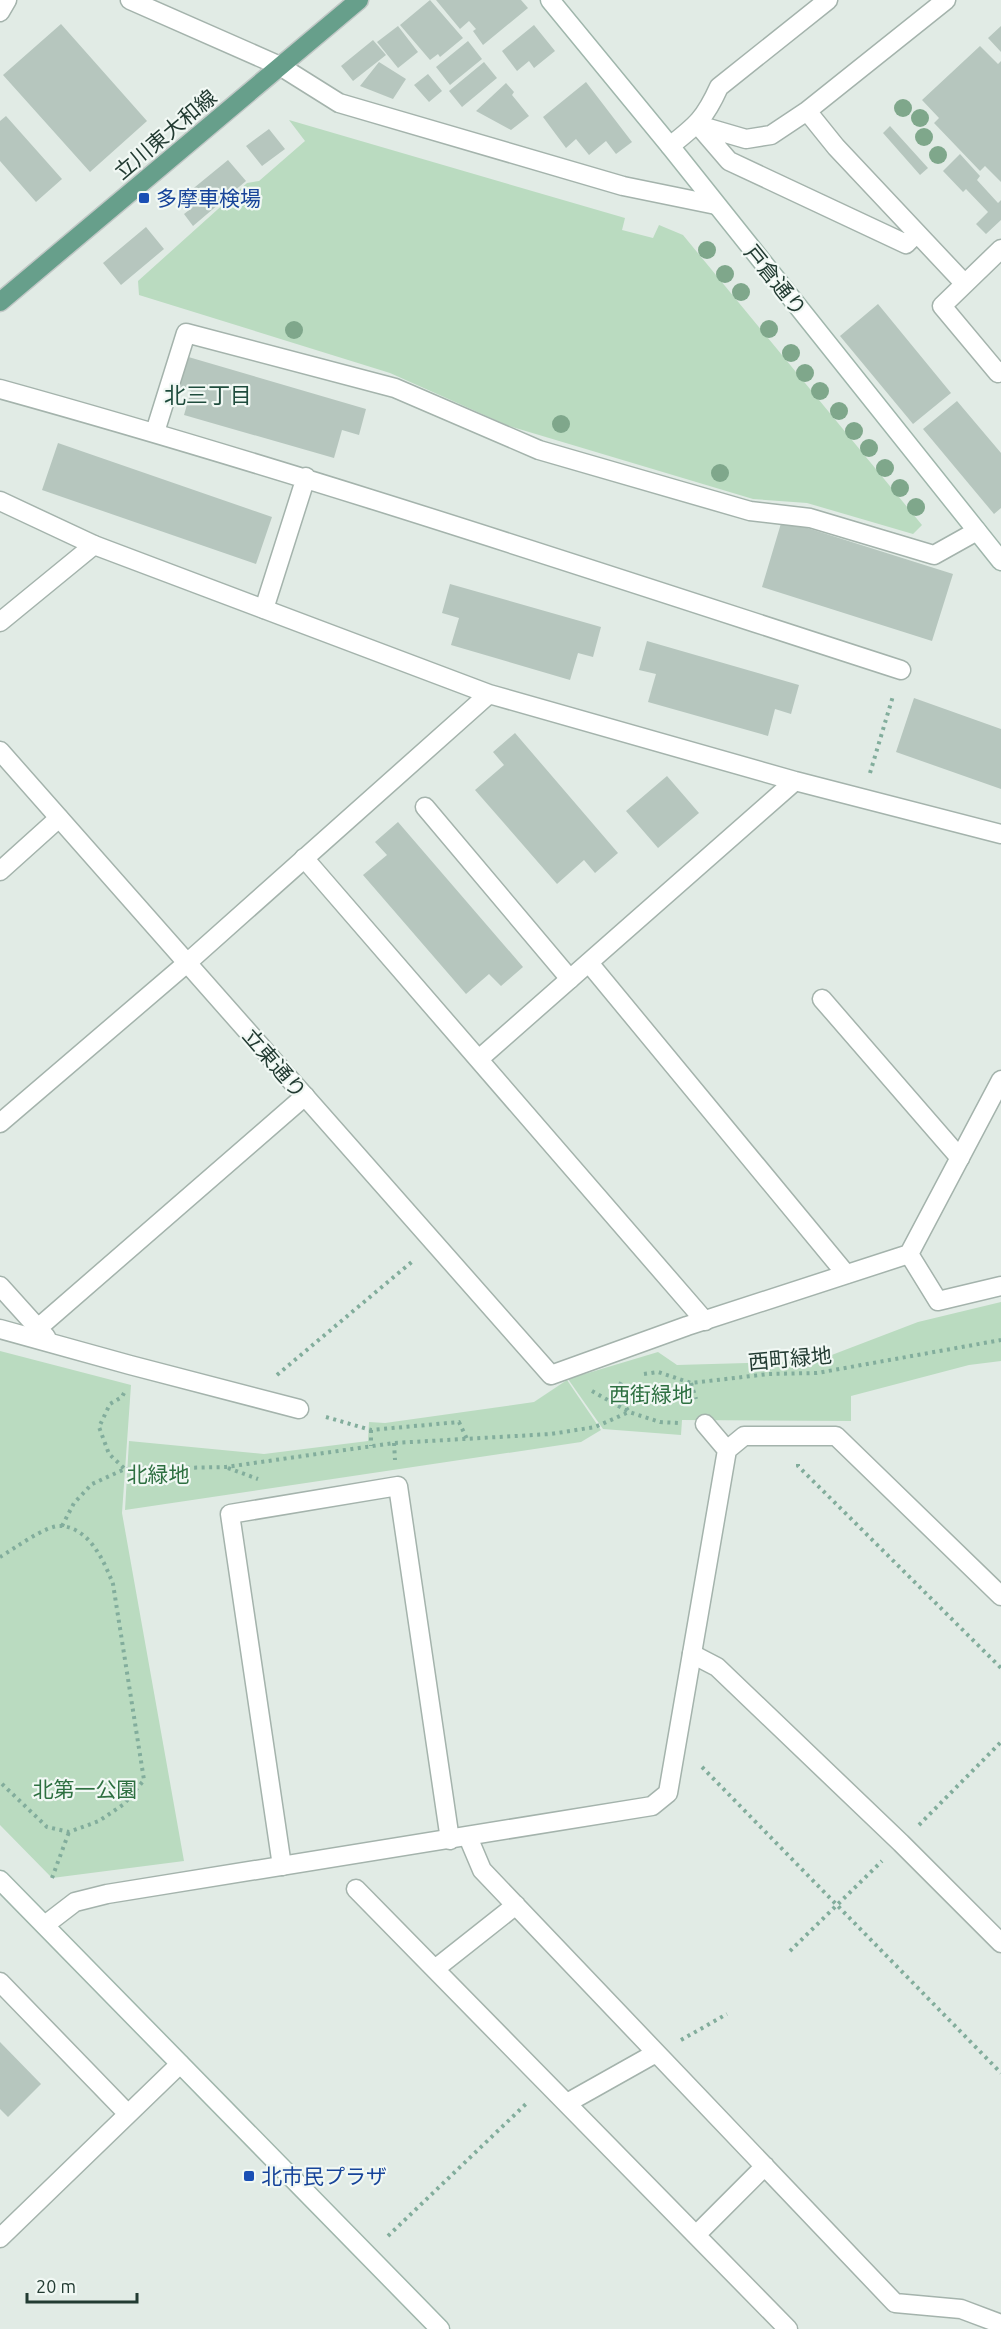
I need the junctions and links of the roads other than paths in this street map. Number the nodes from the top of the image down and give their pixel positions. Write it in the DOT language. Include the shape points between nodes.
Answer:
graph roads {
  1 [pos="7,0"];
  2 [pos="130,0"];
  3 [pos="359,0"];
  4 [pos="550,0"];
  5 [pos="828,0"];
  6 [pos="946,0"];
  7 [pos="0,12"];
  8 [pos="280,66"];
  9 [pos="807,111"];
  10 [pos="698,125"];
  11 [pos="670,146"];
  12 [pos="716,205"];
  13 [pos="917,233"];
  14 [pos="1001,249"];
  15 [pos="964,283"];
  16 [pos="0,302"];
  17 [pos="1001,370"];
  18 [pos="0,389"];
  19 [pos="155,432"];
  20 [pos="306,477"];
  21 [pos="0,501"];
  22 [pos="977,531"];
  23 [pos="94,545"];
  24 [pos="1001,561"];
  25 [pos="264,609"];
  26 [pos="0,622"];
  27 [pos="901,670"];
  28 [pos="489,694"];
  29 [pos="0,751"];
  30 [pos="795,781"];
  31 [pos="425,807"];
  32 [pos="59,818"];
  33 [pos="1001,834"];
  34 [pos="304,858"];
  35 [pos="0,871"];
  36 [pos="186,963"];
  37 [pos="589,963"];
  38 [pos="570,979"];
  39 [pos="822,999"];
  40 [pos="479,1059"];
  41 [pos="1001,1080"];
  42 [pos="305,1096"];
  43 [pos="0,1123"];
  44 [pos="960,1158"];
  45 [pos="909,1254"];
  46 [pos="846,1274"];
  47 [pos="0,1286"];
  48 [pos="1001,1286"];
  49 [pos="705,1321"];
  50 [pos="38,1328"];
  51 [pos="0,1329"];
  52 [pos="54,1344"];
  53 [pos="299,1409"];
  54 [pos="705,1424"];
  55 [pos="727,1450"];
  56 [pos="1001,1596"];
  57 [pos="692,1654"];
  58 [pos="468,1837"];
  59 [pos="450,1840"];
  60 [pos="282,1866"];
  61 [pos="0,1880"];
  62 [pos="356,1889"];
  63 [pos="516,1905"];
  64 [pos="45,1925"];
  65 [pos="1001,1943"];
  66 [pos="435,1969"];
  67 [pos="0,1982"];
  68 [pos="656,2053"];
  69 [pos="180,2064"];
  70 [pos="567,2103"];
  71 [pos="128,2114"];
  72 [pos="765,2166"];
  73 [pos="696,2235"];
  74 [pos="0,2238"];
  75 [pos="1001,2324"];
  76 [pos="440,2329"];
  77 [pos="788,2329"];
  1 -- 7 [label="street"];
  2 -- 8 [label="street"];
  3 -- 8 [label="main road, 立川東大和線"];
  4 -- 11 [label="street, 戸倉通り"];
  5 -- 10 [label="street" via="719,87"];
  6 -- 9 [label="street"];
  8 -- 12 [label="street" via="339,103 623,186"];
  8 -- 16 [label="main road, 立川東大和線"];
  9 -- 10 [label="street" via="780,131 759,138 746,139"];
  9 -- 13 [label="street"];
  10 -- 11 [label="street"];
  10 -- 13 [label="street" via="729,161 906,243"];
  11 -- 12 [label="street, 戸倉通り"];
  12 -- 22 [label="street, 戸倉通り"];
  13 -- 15 [label="street"];
  14 -- 15 [label="street"];
  15 -- 17 [label="street" via="942,306 998,373"];
  18 -- 19 [label="street"];
  19 -- 20 [label="street"];
  19 -- 22 [label="street" via="186,333 395,388 539,450 750,511 810,518 934,555"];
  20 -- 25 [label="street"];
  20 -- 27 [label="street"];
  21 -- 23 [label="street"];
  22 -- 24 [label="street, 戸倉通り"];
  23 -- 25 [label="street"];
  23 -- 26 [label="street"];
  25 -- 28 [label="street"];
  28 -- 30 [label="street"];
  28 -- 34 [label="street"];
  29 -- 32 [label="street, 立東通り"];
  30 -- 33 [label="street"];
  30 -- 37 [label="street"];
  31 -- 38 [label="street"];
  32 -- 35 [label="street"];
  32 -- 36 [label="street, 立東通り"];
  34 -- 36 [label="street"];
  34 -- 40 [label="street"];
  36 -- 42 [label="street, 立東通り"];
  36 -- 43 [label="street"];
  37 -- 38 [label="street"];
  37 -- 46 [label="street"];
  38 -- 40 [label="street"];
  39 -- 44 [label="street"];
  40 -- 49 [label="street"];
  41 -- 44 [label="street"];
  42 -- 49 [label="street, 立東通り" via="551,1375"];
  42 -- 50 [label="street"];
  44 -- 45 [label="street"];
  45 -- 46 [label="street"];
  45 -- 48 [label="street" via="938,1301"];
  46 -- 49 [label="street"];
  47 -- 50 [label="street"];
  50 -- 52 [label="street"];
  51 -- 52 [label="street"];
  52 -- 53 [label="street"];
  54 -- 55 [label="street"];
  55 -- 56 [label="street" via="744,1436 836,1436"];
  55 -- 57 [label="street"];
  57 -- 58 [label="street" via="668,1793 652,1806"];
  57 -- 65 [label="street" via="717,1666"];
  58 -- 59 [label="street"];
  58 -- 63 [label="street" via="482,1870"];
  59 -- 60 [label="street"];
  59 -- 60 [label="street" via="398,1486 230,1514"];
  60 -- 64 [label="street" via="107,1893 75,1902"];
  61 -- 64 [label="street"];
  62 -- 66 [label="street"];
  63 -- 66 [label="street"];
  63 -- 68 [label="street"];
  64 -- 69 [label="street"];
  66 -- 70 [label="street"];
  67 -- 71 [label="street"];
  68 -- 70 [label="street"];
  68 -- 72 [label="street"];
  69 -- 71 [label="street"];
  69 -- 76 [label="street"];
  70 -- 73 [label="street"];
  71 -- 74 [label="street"];
  72 -- 73 [label="street"];
  72 -- 75 [label="street" via="895,2303 961,2309"];
  73 -- 77 [label="street"];
}
